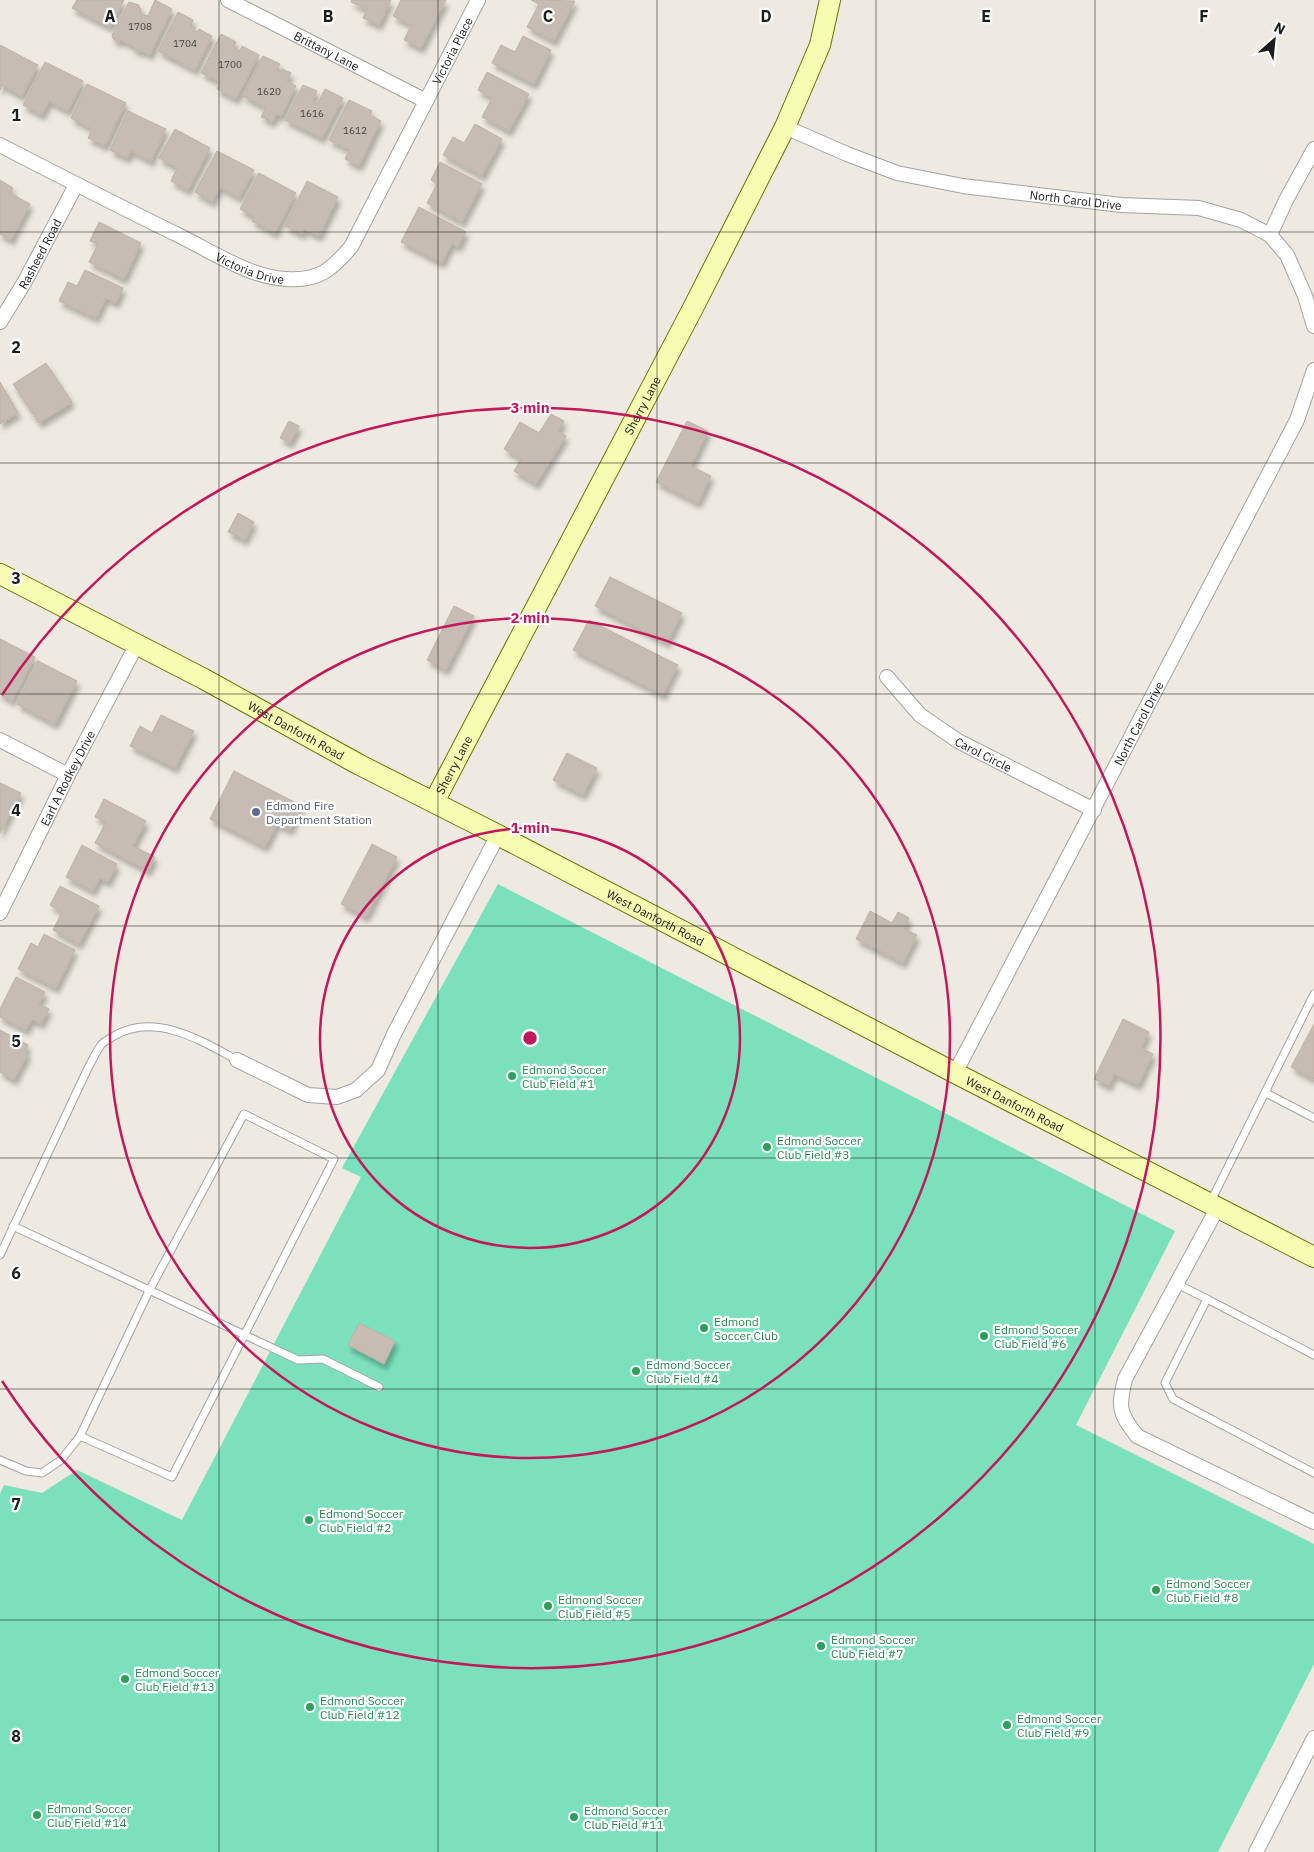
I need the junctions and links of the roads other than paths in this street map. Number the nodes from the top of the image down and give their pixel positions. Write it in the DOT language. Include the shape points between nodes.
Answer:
graph roads {
  1 [pos="228,0"];
  2 [pos="478,0"];
  3 [pos="830,0"];
  4 [pos="426,101"];
  5 [pos="785,127"];
  6 [pos="0,145"];
  7 [pos="1314,149"];
  8 [pos="76,184"];
  9 [pos="1270,235"];
  10 [pos="0,322"];
  11 [pos="1314,326"];
  12 [pos="1314,370"];
  13 [pos="0,574"];
  14 [pos="137,644"];
  15 [pos="887,677"];
  16 [pos="0,740"];
  17 [pos="68,775"];
  18 [pos="434,802"];
  19 [pos="1094,810"];
  20 [pos="498,835"];
  21 [pos="0,913"];
  22 [pos="1314,994"];
  23 [pos="237,1060"];
  24 [pos="955,1073"];
  25 [pos="1266,1093"];
  26 [pos="1314,1118"];
  27 [pos="1214,1205"];
  28 [pos="13,1226"];
  29 [pos="0,1255"];
  30 [pos="1314,1257"];
  31 [pos="1177,1284"];
  32 [pos="149,1290"];
  33 [pos="1207,1299"];
  34 [pos="244,1334"];
  35 [pos="1314,1355"];
  36 [pos="379,1387"];
  37 [pos="80,1436"];
  38 [pos="0,1460"];
  39 [pos="1314,1473"];
  40 [pos="1314,1522"];
  41 [pos="1314,1738"];
  42 [pos="1256,1852"];
  1 -- 4 [label="street, Brittany Lane"];
  2 -- 4 [label="street, Victoria Place"];
  3 -- 5 [label="main road, Sherry Lane" via="820,45"];
  4 -- 8 [label="street, Victoria Drive" via="351,247 335,266 318,276 289,280 267,277"];
  5 -- 9 [label="street, North Carol Drive" via="897,172 963,186 1121,205 1199,208 1241,220"];
  5 -- 18 [label="main road, Sherry Lane"];
  6 -- 8 [label="street, Victoria Drive"];
  7 -- 9 [label="street"];
  8 -- 10 [label="street, Rasheed Road"];
  9 -- 11 [label="street, North Carol Drive" via="1287,255"];
  12 -- 19 [label="street, North Carol Drive" via="1297,420"];
  13 -- 14 [label="main road, West Danforth Road"];
  14 -- 17 [label="street, Earl A Rodkey Drive"];
  14 -- 18 [label="main road, West Danforth Road"];
  15 -- 19 [label="street, Carol Circle" via="920,715 958,741"];
  16 -- 17 [label="street"];
  17 -- 21 [label="street, Earl A Rodkey Drive"];
  18 -- 20 [label="main road, West Danforth Road"];
  19 -- 24 [label="street, North Carol Drive"];
  20 -- 23 [label="street" via="378,1070 356,1090 337,1096 308,1095"];
  20 -- 24 [label="main road, West Danforth Road"];
  22 -- 25 [label="lane"];
  23 -- 28 [label="lane" via="198,1039 166,1028 148,1026 125,1030 102,1043"];
  24 -- 27 [label="main road, West Danforth Road"];
  25 -- 26 [label="lane"];
  25 -- 27 [label="lane"];
  27 -- 30 [label="main road, West Danforth Road"];
  27 -- 31 [label="street"];
  28 -- 29 [label="lane"];
  28 -- 32 [label="lane"];
  31 -- 33 [label="lane"];
  31 -- 40 [label="street" via="1125,1379 1120,1401 1124,1419 1138,1436"];
  32 -- 34 [label="lane"];
  32 -- 34 [label="lane" via="244,1114 334,1159"];
  32 -- 37 [label="lane"];
  33 -- 35 [label="lane"];
  33 -- 39 [label="lane" via="1165,1382 1173,1399"];
  34 -- 36 [label="lane" via="298,1360 323,1359"];
  34 -- 37 [label="lane" via="172,1477"];
  37 -- 38 [label="lane" via="61,1460 42,1473 26,1471"];
  41 -- 42 [label="street"];
}
